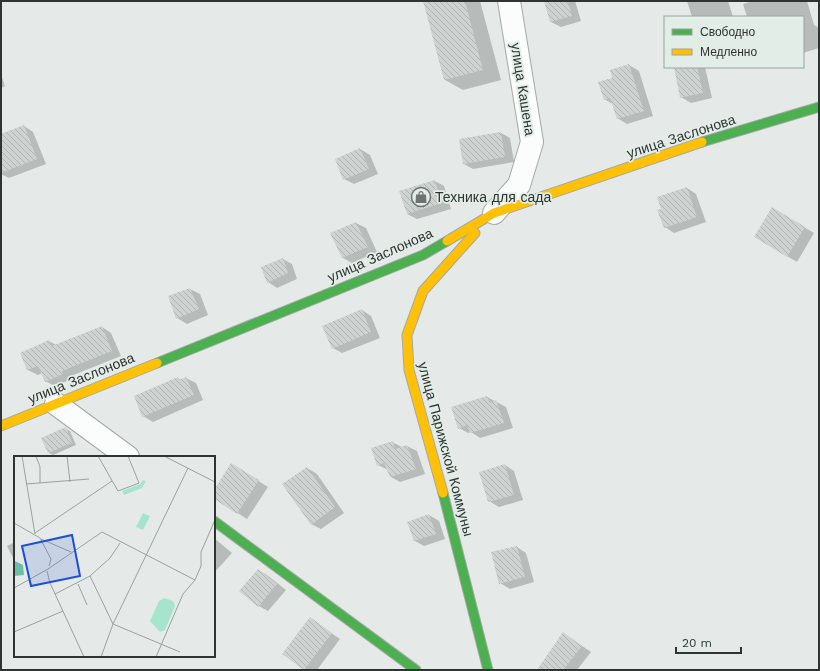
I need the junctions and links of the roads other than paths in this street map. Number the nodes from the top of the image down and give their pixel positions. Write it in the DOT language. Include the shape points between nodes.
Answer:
graph roads {
  1 [pos="509,1"];
  2 [pos="819,107"];
  3 [pos="494,213"];
  4 [pos="56,404"];
  5 [pos="1,426"];
  6 [pos="127,456"];
  7 [pos="215,522"];
  8 [pos="416,670"];
  9 [pos="488,670"];
  1 -- 3 [label="street, улица Кашена" via="532,142 519,185"];
  2 -- 3 [label="street, улица Заслонова" via="697,144"];
  3 -- 4 [label="street, улица Заслонова" via="423,255"];
  3 -- 9 [label="street, улица Парижской Коммуны" via="423,291 407,335 409,370 453,527"];
  4 -- 5 [label="street, улица Заслонова"];
  4 -- 6 [label="street"];
  7 -- 8 [label="street"];
}
